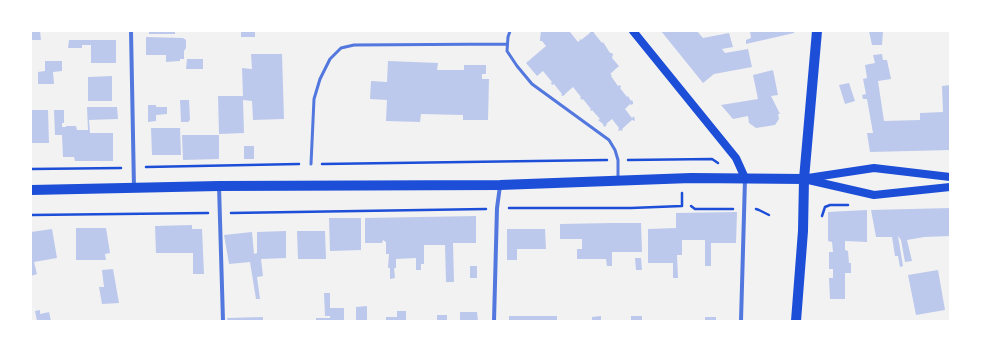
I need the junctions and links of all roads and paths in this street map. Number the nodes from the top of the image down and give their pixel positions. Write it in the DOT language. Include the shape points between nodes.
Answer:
graph roads {
  1 [pos="131,31"];
  2 [pos="510,31"];
  3 [pos="633,31"];
  4 [pos="817,31"];
  5 [pos="507,44"];
  6 [pos="618,160"];
  7 [pos="718,163"];
  8 [pos="311,164"];
  9 [pos="134,168"];
  10 [pos="31,169"];
  11 [pos="950,177"];
  12 [pos="745,178"];
  13 [pos="804,179"];
  14 [pos="618,180"];
  15 [pos="500,185"];
  16 [pos="219,186"];
  17 [pos="950,186"];
  18 [pos="134,188"];
  19 [pos="31,190"];
  20 [pos="852,205"];
  21 [pos="682,206"];
  22 [pos="497,208"];
  23 [pos="220,213"];
  24 [pos="31,215"];
  25 [pos="822,216"];
  26 [pos="223,321"];
  27 [pos="494,321"];
  28 [pos="741,321"];
  29 [pos="796,321"];
  1 -- 9 [label="street"];
  2 -- 5 [label="lane"];
  3 -- 12 [label="main road" via="736,158"];
  4 -- 13 [label="main road"];
  5 -- 6 [label="lane" via="507,51 532,84 609,140"];
  5 -- 8 [label="lane" via="354,45 341,48 330,59 314,98"];
  6 -- 7 [label="path" via="712,159"];
  6 -- 8 [label="path"];
  6 -- 14 [label="lane"];
  8 -- 9 [label="path"];
  9 -- 10 [label="path"];
  9 -- 18 [label="street"];
  11 -- 13 [label="main road" via="874,168"];
  12 -- 13 [label="main road"];
  12 -- 14 [label="main road"];
  12 -- 28 [label="street"];
  13 -- 17 [label="main road" via="874,195"];
  13 -- 29 [label="main road"];
  14 -- 15 [label="main road"];
  15 -- 16 [label="main road"];
  15 -- 22 [label="street"];
  16 -- 18 [label="main road"];
  16 -- 23 [label="street"];
  18 -- 19 [label="main road"];
  20 -- 25 [label="path" via="830,205 825,207"];
  21 -- 22 [label="path"];
  22 -- 23 [label="path"];
  22 -- 27 [label="street"];
  23 -- 24 [label="path"];
  23 -- 26 [label="street"];
}
